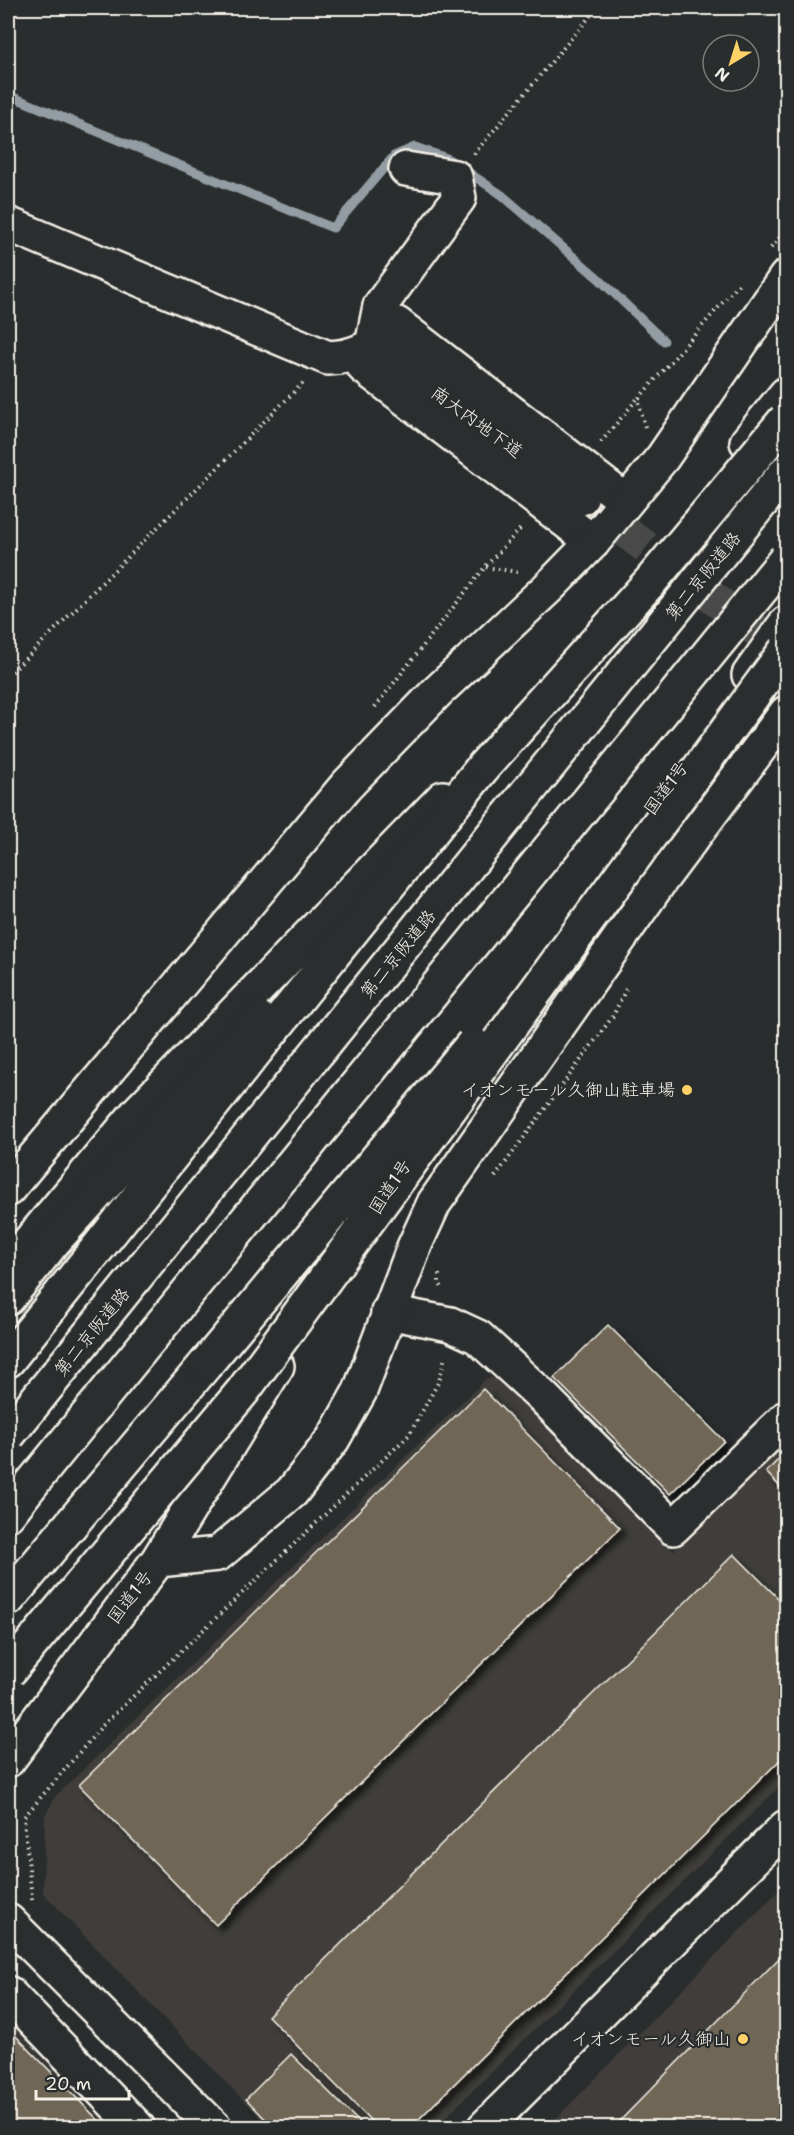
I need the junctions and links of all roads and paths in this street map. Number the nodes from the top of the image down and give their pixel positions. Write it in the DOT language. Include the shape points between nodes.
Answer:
graph roads {
  1 [pos="597,8"];
  2 [pos="406,169"];
  3 [pos="455,177"];
  4 [pos="8,224"];
  5 [pos="786,230"];
  6 [pos="777,265"];
  7 [pos="745,278"];
  8 [pos="350,354"];
  9 [pos="786,394"];
  10 [pos="638,399"];
  11 [pos="786,419"];
  12 [pos="646,431"];
  13 [pos="597,447"];
  14 [pos="786,472"];
  15 [pos="581,498"];
  16 [pos="626,501"];
  17 [pos="528,521"];
  18 [pos="593,542"];
  19 [pos="786,559"];
  20 [pos="527,573"];
  21 [pos="786,623"];
  22 [pos="786,650"];
  23 [pos="8,676"];
  24 [pos="786,713"];
  25 [pos="484,766"];
  26 [pos="682,794"];
  27 [pos="8,1189"];
  28 [pos="8,1267"];
  29 [pos="8,1298"];
  30 [pos="388,1312"];
  31 [pos="8,1360"];
  32 [pos="786,1418"];
  33 [pos="8,1435"];
  34 [pos="8,1514"];
  35 [pos="158,1560"];
  36 [pos="8,1599"];
  37 [pos="8,1672"];
  38 [pos="8,1760"];
  39 [pos="786,1827"];
  40 [pos="8,1921"];
  41 [pos="8,1993"];
  42 [pos="138,2127"];
  43 [pos="215,2127"];
  44 [pos="484,2127"];
  1 -- 3 [label="path"];
  2 -- 3 [label="main road"];
  3 -- 8 [label="main road" via="459,198"];
  4 -- 8 [label="main road"];
  5 -- 6 [label="path"];
  6 -- 16 [label="main road" via="663,457"];
  7 -- 10 [label="path"];
  8 -- 15 [label="main road, 南大内地下道"];
  8 -- 16 [label="main road" via="396,324"];
  8 -- 18 [label="main road"];
  8 -- 23 [label="path"];
  9 -- 28 [label="main road" via="505,734 138,1112"];
  10 -- 12 [label="path"];
  10 -- 13 [label="path"];
  11 -- 25 [label="main road, bridge" via="651,581"];
  14 -- 33 [label="main road, 第二京阪道路, bridge"];
  16 -- 18 [label="main road"];
  17 -- 20 [label="path" via="486,567"];
  18 -- 27 [label="main road" via="436,692 346,786"];
  19 -- 34 [label="main road, bridge"];
  21 -- 35 [label="main road, 国道1号" via="527,978 323,1290"];
  22 -- 26 [label="main road, bridge"];
  24 -- 30 [label="main road" via="660,881 434,1203"];
  25 -- 29 [label="main road" via="54,1241"];
  25 -- 31 [label="main road"];
  26 -- 36 [label="main road, bridge"];
  26 -- 37 [label="main road, bridge" via="243,1391"];
  30 -- 32 [label="main road" via="450,1324 478,1337 673,1528"];
  30 -- 35 [label="main road" via="360,1391 333,1439 292,1492 218,1554"];
  35 -- 38 [label="main road, 国道1号"];
  39 -- 44 [label="main road"];
  40 -- 43 [label="main road"];
  41 -- 42 [label="main road"];
}
